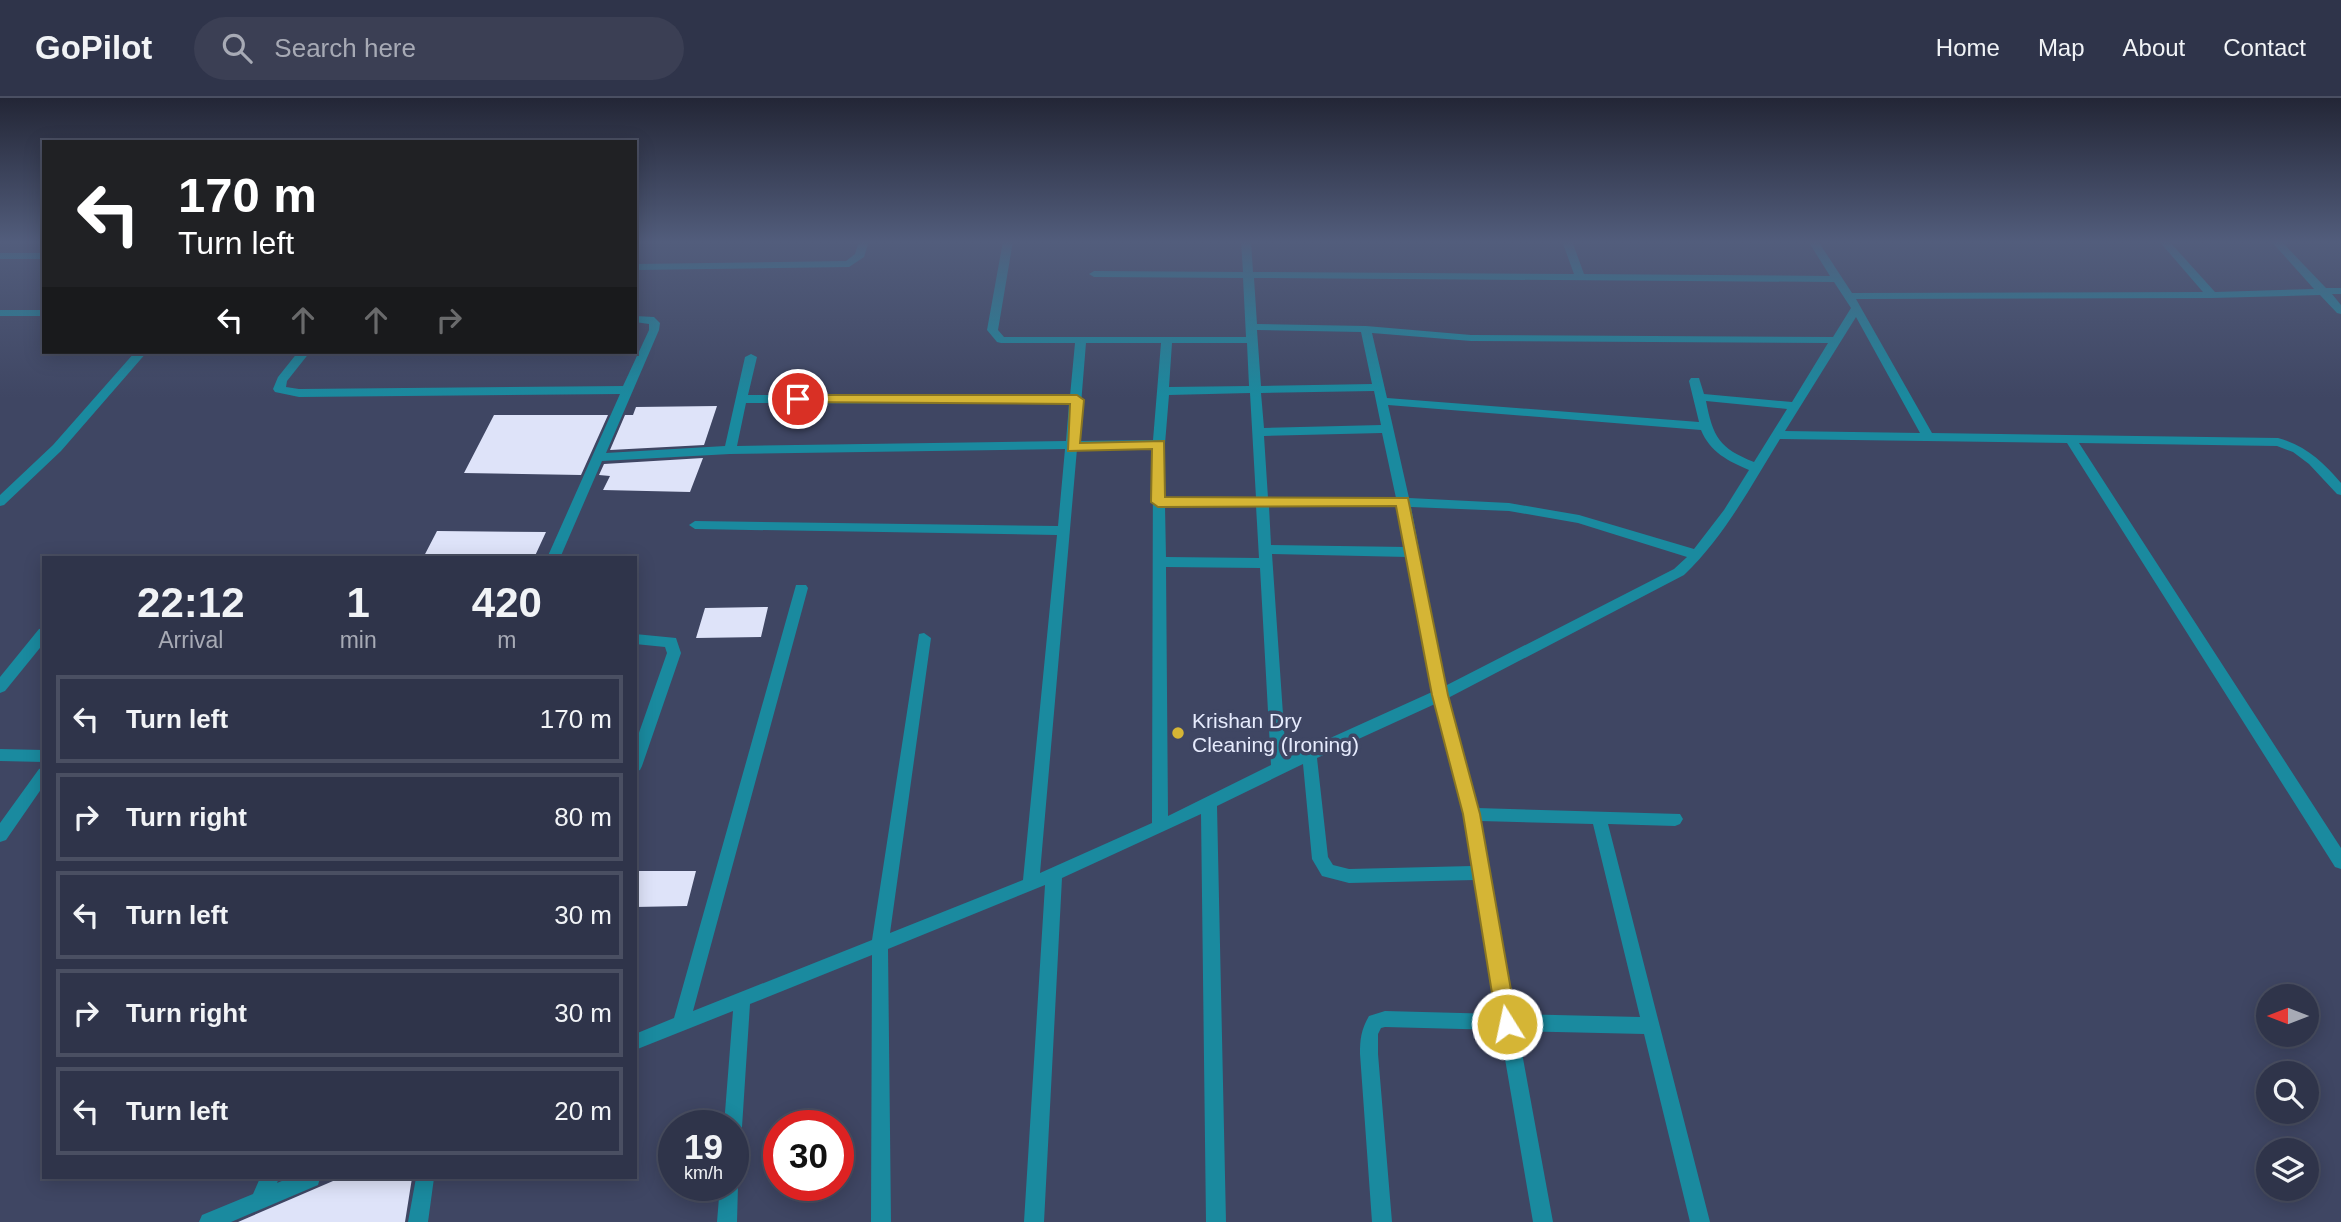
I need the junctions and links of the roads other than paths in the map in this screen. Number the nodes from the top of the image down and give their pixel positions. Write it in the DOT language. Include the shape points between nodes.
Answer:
graph roads {
  1 [pos="998,293"];
  2 [pos="1248,293"];
  3 [pos="1847,293"];
  4 [pos="2255,293"];
  5 [pos="2324,293"];
  6 [pos="2212,295"];
  7 [pos="1853,302"];
  8 [pos="2341,311"];
  9 [pos="0,313"];
  10 [pos="42,313"];
  11 [pos="637,319"];
  12 [pos="1366,329"];
  13 [pos="1252,333"];
  14 [pos="1167,339"];
  15 [pos="1838,340"];
  16 [pos="1081,341"];
  17 [pos="139,354"];
  18 [pos="302,354"];
  19 [pos="751,357"];
  20 [pos="1695,381"];
  21 [pos="1254,389"];
  22 [pos="626,390"];
  23 [pos="1163,391"];
  24 [pos="1380,394"];
  25 [pos="1699,397"];
  26 [pos="742,399"];
  27 [pos="1077,400"];
  28 [pos="1796,405"];
  29 [pos="1707,427"];
  30 [pos="1388,429"];
  31 [pos="1258,432"];
  32 [pos="1778,435"];
  33 [pos="1927,435"];
  34 [pos="2070,438"];
  35 [pos="1159,444"];
  36 [pos="1073,448"];
  37 [pos="730,450"];
  38 [pos="597,457"];
  39 [pos="1756,468"];
  40 [pos="2341,491"];
  41 [pos="1264,500"];
  42 [pos="0,502"];
  43 [pos="1158,502"];
  44 [pos="1403,502"];
  45 [pos="695,525"];
  46 [pos="1063,531"];
  47 [pos="1414,552"];
  48 [pos="1697,555"];
  49 [pos="554,556"];
  50 [pos="1267,556"];
  51 [pos="1158,562"];
  52 [pos="801,588"];
  53 [pos="42,635"];
  54 [pos="923,638"];
  55 [pos="637,639"];
  56 [pos="0,687"];
  57 [pos="1440,695"];
  58 [pos="1309,754"];
  59 [pos="0,755"];
  60 [pos="42,756"];
  61 [pos="637,760"];
  62 [pos="1279,768"];
  63 [pos="42,776"];
  64 [pos="1209,803"];
  65 [pos="1471,814"];
  66 [pos="1600,817"];
  67 [pos="1675,819"];
  68 [pos="1160,827"];
  69 [pos="0,835"];
  70 [pos="2341,862"];
  71 [pos="1055,873"];
  72 [pos="1482,873"];
  73 [pos="1031,884"];
  74 [pos="880,945"];
  75 [pos="742,1001"];
  76 [pos="681,1024"];
  77 [pos="1507,1024"];
  78 [pos="1651,1026"];
  79 [pos="637,1041"];
  80 [pos="734,1110"];
  81 [pos="270,1179"];
  82 [pos="309,1179"];
  83 [pos="425,1179"];
  84 [pos="260,1199"];
  85 [pos="728,1201"];
  86 [pos="208,1222"];
  87 [pos="418,1222"];
  88 [pos="727,1222"];
  89 [pos="881,1222"];
  90 [pos="1034,1222"];
  91 [pos="1216,1222"];
  92 [pos="1382,1222"];
  93 [pos="1543,1222"];
  94 [pos="1700,1222"];
  1 -- 16 [label="street" via="995,337"];
  2 -- 13 [label="street"];
  3 -- 7 [label="street"];
  4 -- 6 [label="street"];
  5 -- 8 [label="street"];
  6 -- 7 [label="street"];
  7 -- 15 [label="street"];
  7 -- 33 [label="street"];
  9 -- 10 [label="street"];
  11 -- 22 [label="street" via="650,319 654,330"];
  12 -- 13 [label="street"];
  12 -- 15 [label="street" via="1471,338"];
  12 -- 24 [label="street"];
  13 -- 14 [label="street"];
  13 -- 21 [label="street"];
  14 -- 16 [label="street"];
  14 -- 23 [label="street"];
  15 -- 28 [label="street"];
  16 -- 27 [label="street"];
  17 -- 42 [label="street" via="57,448"];
  18 -- 22 [label="street" via="279,389 299,393"];
  19 -- 26 [label="street"];
  20 -- 25 [label="street"];
  21 -- 23 [label="street"];
  21 -- 24 [label="street"];
  21 -- 31 [label="street"];
  22 -- 38 [label="street"];
  23 -- 35 [label="street"];
  24 -- 29 [label="street"];
  24 -- 30 [label="street"];
  25 -- 28 [label="street"];
  25 -- 29 [label="street"];
  26 -- 27 [label="street"];
  26 -- 37 [label="street"];
  27 -- 36 [label="street"];
  28 -- 32 [label="street"];
  29 -- 39 [label="street" via="1713,447"];
  30 -- 31 [label="street"];
  30 -- 44 [label="street"];
  31 -- 41 [label="street"];
  32 -- 33 [label="street"];
  32 -- 39 [label="street"];
  33 -- 34 [label="street"];
  34 -- 40 [label="street" via="2278,442 2309,456"];
  34 -- 70 [label="street"];
  35 -- 36 [label="street"];
  35 -- 43 [label="street"];
  36 -- 37 [label="street"];
  36 -- 46 [label="street"];
  37 -- 38 [label="street"];
  38 -- 49 [label="street"];
  39 -- 48 [label="street"];
  41 -- 43 [label="street"];
  41 -- 44 [label="street"];
  41 -- 50 [label="street"];
  43 -- 51 [label="street"];
  44 -- 47 [label="street"];
  44 -- 48 [label="street" via="1509,507 1554,515"];
  45 -- 46 [label="street"];
  46 -- 73 [label="street"];
  47 -- 50 [label="street"];
  47 -- 57 [label="street"];
  48 -- 57 [label="street" via="1658,585"];
  50 -- 51 [label="street"];
  50 -- 62 [label="street"];
  51 -- 68 [label="street"];
  52 -- 76 [label="street"];
  53 -- 56 [label="street"];
  54 -- 74 [label="street"];
  55 -- 61 [label="street" via="671,642 674,653"];
  57 -- 58 [label="street"];
  57 -- 65 [label="street"];
  58 -- 62 [label="street"];
  58 -- 72 [label="street" via="1320,859 1328,871 1349,876"];
  59 -- 60 [label="street"];
  62 -- 64 [label="street"];
  63 -- 69 [label="street"];
  64 -- 68 [label="street"];
  64 -- 91 [label="street"];
  65 -- 66 [label="street"];
  65 -- 72 [label="street"];
  66 -- 67 [label="street"];
  66 -- 78 [label="street"];
  68 -- 71 [label="street"];
  71 -- 73 [label="street"];
  71 -- 90 [label="street"];
  72 -- 77 [label="street"];
  73 -- 74 [label="street"];
  74 -- 75 [label="street"];
  74 -- 89 [label="street"];
  75 -- 76 [label="street"];
  75 -- 80 [label="street"];
  76 -- 79 [label="street"];
  77 -- 78 [label="street"];
  77 -- 92 [label="street" via="1374,1022 1369,1054"];
  77 -- 93 [label="street"];
  78 -- 94 [label="street"];
  81 -- 84 [label="street"];
  82 -- 84 [label="street"];
  83 -- 87 [label="street"];
  84 -- 86 [label="street"];
  85 -- 88 [label="street"];
}
